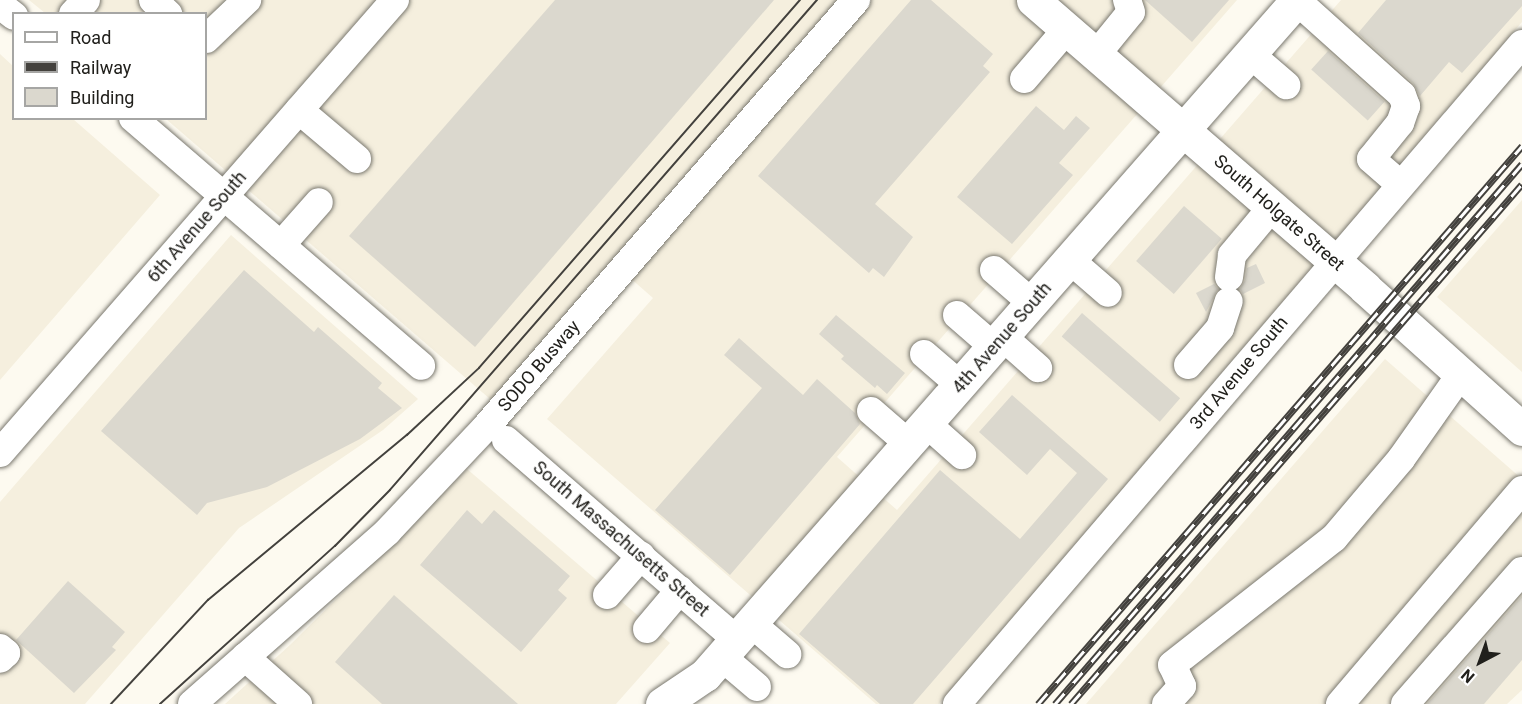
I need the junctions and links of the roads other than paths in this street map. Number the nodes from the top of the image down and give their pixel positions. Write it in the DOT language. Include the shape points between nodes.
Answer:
graph roads {
  1 [pos="86,0"];
  2 [pos="153,0"];
  3 [pos="247,0"];
  4 [pos="395,0"];
  5 [pos="856,0"];
  6 [pos="1033,0"];
  7 [pos="1127,0"];
  8 [pos="1297,0"];
  9 [pos="75,12"];
  10 [pos="166,12"];
  11 [pos="1067,30"];
  12 [pos="207,38"];
  13 [pos="1522,44"];
  14 [pos="1250,54"];
  15 [pos="1096,55"];
  16 [pos="1024,79"];
  17 [pos="1286,85"];
  18 [pos="299,110"];
  19 [pos="135,120"];
  20 [pos="1184,130"];
  21 [pos="357,159"];
  22 [pos="1400,184"];
  23 [pos="224,196"];
  24 [pos="319,202"];
  25 [pos="1272,207"];
  26 [pos="281,245"];
  27 [pos="1070,260"];
  28 [pos="1334,261"];
  29 [pos="994,270"];
  30 [pos="1108,293"];
  31 [pos="1032,303"];
  32 [pos="957,315"];
  33 [pos="999,342"];
  34 [pos="924,354"];
  35 [pos="421,366"];
  36 [pos="1038,368"];
  37 [pos="1461,374"];
  38 [pos="1204,379"];
  39 [pos="960,386"];
  40 [pos="871,411"];
  41 [pos="1522,429"];
  42 [pos="918,434"];
  43 [pos="506,440"];
  44 [pos="0,453"];
  45 [pos="962,455"];
  46 [pos="1522,490"];
  47 [pos="641,556"];
  48 [pos="1522,571"];
  49 [pos="680,590"];
  50 [pos="607,595"];
  51 [pos="647,629"];
  52 [pos="0,648"];
  53 [pos="787,654"];
  54 [pos="245,657"];
  55 [pos="0,659"];
  56 [pos="722,660"];
  57 [pos="757,687"];
  58 [pos="192,704"];
  59 [pos="298,704"];
  60 [pos="662,704"];
  61 [pos="674,704"];
  62 [pos="957,704"];
  63 [pos="1166,704"];
  64 [pos="1340,704"];
  65 [pos="1405,704"];
  1 -- 9 [label="street"];
  2 -- 10 [label="street"];
  3 -- 12 [label="street"];
  4 -- 18 [label="street, 6th Avenue South"];
  5 -- 54 [label="street, SODO Busway" via="486,427 388,531"];
  6 -- 11 [label="main road, South Holgate Street"];
  7 -- 15 [label="street" via="1131,12"];
  8 -- 14 [label="main road, 4th Avenue South"];
  8 -- 22 [label="street" via="1405,100 1405,115 1371,159"];
  11 -- 15 [label="main road, South Holgate Street"];
  11 -- 16 [label="street"];
  13 -- 22 [label="street, 3rd Avenue South"];
  14 -- 17 [label="street"];
  14 -- 20 [label="main road, 4th Avenue South"];
  15 -- 20 [label="main road, South Holgate Street"];
  18 -- 21 [label="street"];
  18 -- 23 [label="street, 6th Avenue South"];
  19 -- 23 [label="street"];
  20 -- 25 [label="main road, South Holgate Street"];
  20 -- 27 [label="main road, 4th Avenue South"];
  22 -- 28 [label="street, 3rd Avenue South"];
  23 -- 26 [label="street"];
  23 -- 44 [label="street, 6th Avenue South"];
  24 -- 26 [label="street"];
  25 -- 28 [label="main road, South Holgate Street"];
  25 -- 38 [label="street" via="1232,255 1229,289"];
  26 -- 35 [label="street"];
  27 -- 30 [label="street"];
  27 -- 31 [label="main road, 4th Avenue South"];
  28 -- 37 [label="main road, South Holgate Street"];
  28 -- 38 [label="street, 3rd Avenue South"];
  29 -- 31 [label="street"];
  31 -- 33 [label="main road, 4th Avenue South"];
  32 -- 33 [label="street"];
  33 -- 36 [label="street"];
  33 -- 39 [label="main road, 4th Avenue South"];
  34 -- 39 [label="street"];
  37 -- 41 [label="main road, South Holgate Street"];
  37 -- 63 [label="street" via="1401,459 1334,538 1173,665 1182,687"];
  38 -- 62 [label="street, 3rd Avenue South" via="1147,463"];
  39 -- 42 [label="main road, 4th Avenue South"];
  40 -- 42 [label="street"];
  42 -- 45 [label="street"];
  42 -- 56 [label="main road, 4th Avenue South"];
  43 -- 47 [label="street, South Massachusetts Street"];
  46 -- 64 [label="street"];
  47 -- 49 [label="street, South Massachusetts Street"];
  47 -- 50 [label="street"];
  48 -- 65 [label="street"];
  49 -- 51 [label="street"];
  49 -- 56 [label="street, South Massachusetts Street"];
  52 -- 55 [label="street" via="6,653"];
  53 -- 56 [label="street"];
  54 -- 58 [label="street, SODO Busway"];
  54 -- 59 [label="street"];
  56 -- 57 [label="street"];
  56 -- 60 [label="main road, 4th Avenue South"];
  56 -- 61 [label="main road"];
}
